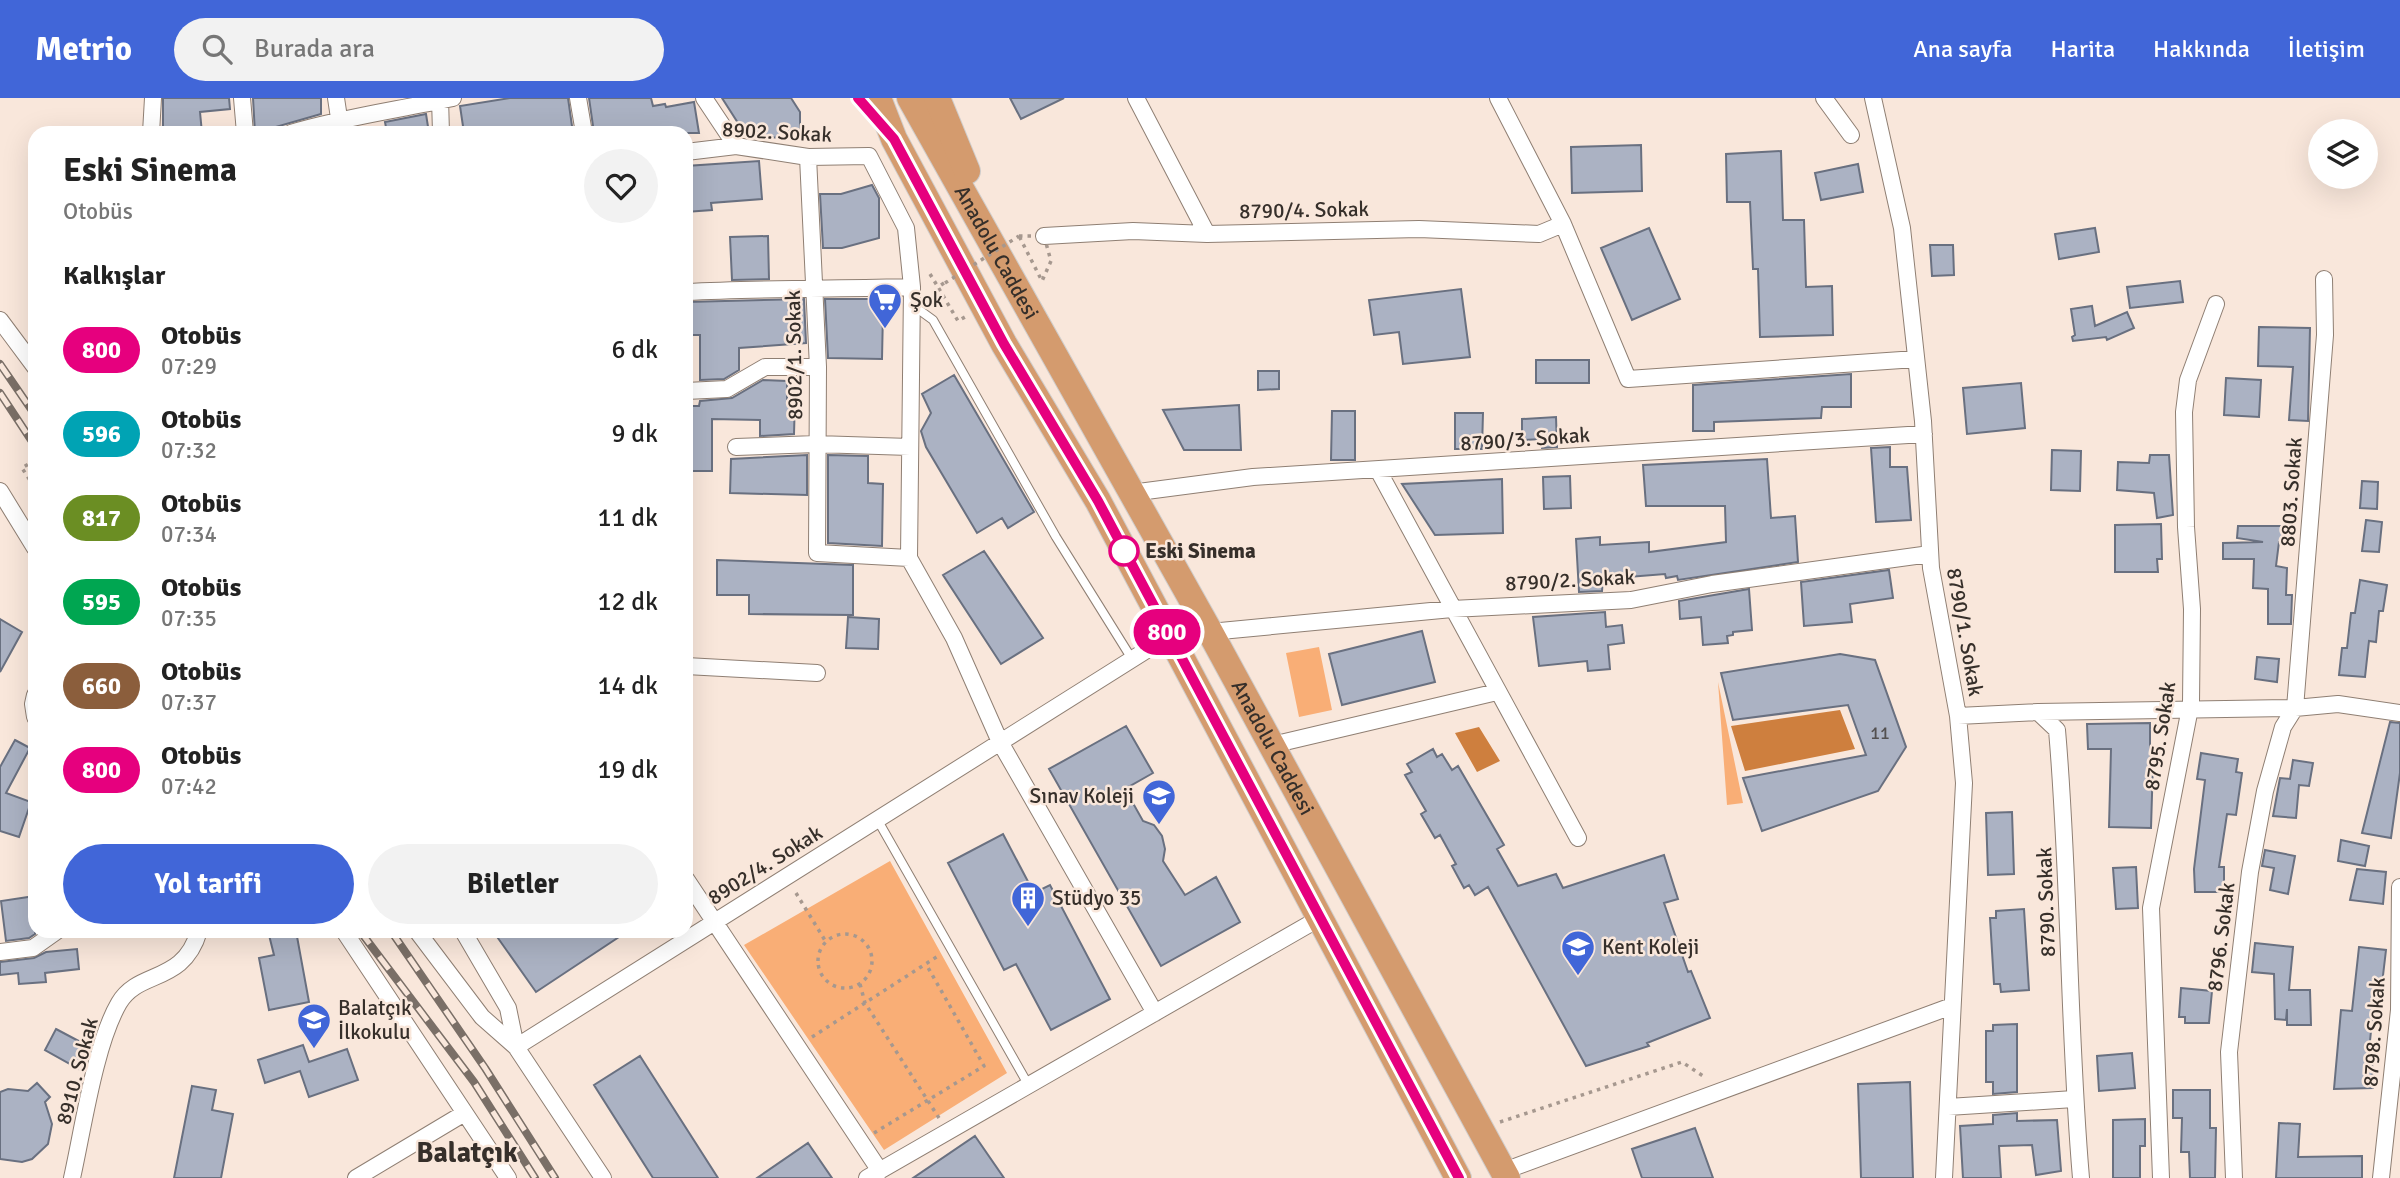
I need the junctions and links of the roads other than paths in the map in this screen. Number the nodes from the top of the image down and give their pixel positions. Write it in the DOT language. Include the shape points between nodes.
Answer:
graph roads {
  1 [pos="153,98"];
  2 [pos="242,98"];
  3 [pos="336,98"];
  4 [pos="578,98"];
  5 [pos="704,98"];
  6 [pos="858,98"];
  7 [pos="878,98"];
  8 [pos="910,98"];
  9 [pos="937,98"];
  10 [pos="1136,98"];
  11 [pos="1498,98"];
  12 [pos="1824,98"];
  13 [pos="1873,98"];
  14 [pos="444,99"];
  15 [pos="339,118"];
  16 [pos="151,126"];
  17 [pos="244,126"];
  18 [pos="313,126"];
  19 [pos="442,126"];
  20 [pos="583,126"];
  21 [pos="1882,136"];
  22 [pos="894,139"];
  23 [pos="736,146"];
  24 [pos="693,151"];
  25 [pos="808,157"];
  26 [pos="1563,224"];
  27 [pos="1207,234"];
  28 [pos="1044,236"];
  29 [pos="2324,278"];
  30 [pos="1014,286"];
  31 [pos="814,290"];
  32 [pos="693,292"];
  33 [pos="912,295"];
  34 [pos="2216,303"];
  35 [pos="0,320"];
  36 [pos="28,358"];
  37 [pos="1916,359"];
  38 [pos="818,367"];
  39 [pos="693,391"];
  40 [pos="1923,434"];
  41 [pos="817,444"];
  42 [pos="736,447"];
  43 [pos="910,447"];
  44 [pos="1378,470"];
  45 [pos="0,491"];
  46 [pos="1131,493"];
  47 [pos="28,537"];
  48 [pos="1930,555"];
  49 [pos="909,558"];
  50 [pos="1452,609"];
  51 [pos="1210,632"];
  52 [pos="1169,636"];
  53 [pos="1132,659"];
  54 [pos="693,666"];
  55 [pos="817,673"];
  56 [pos="1497,692"];
  57 [pos="2295,708"];
  58 [pos="2190,710"];
  59 [pos="2038,712"];
  60 [pos="2400,713"];
  61 [pos="1958,716"];
  62 [pos="1000,742"];
  63 [pos="1272,745"];
  64 [pos="877,819"];
  65 [pos="1578,838"];
  66 [pos="2400,887"];
  67 [pos="693,889"];
  68 [pos="1320,918"];
  69 [pos="715,922"];
  70 [pos="693,936"];
  71 [pos="47,938"];
  72 [pos="197,938"];
  73 [pos="349,938"];
  74 [pos="422,938"];
  75 [pos="467,938"];
  76 [pos="689,938"];
  77 [pos="0,952"];
  78 [pos="1952,1006"];
  79 [pos="1155,1013"];
  80 [pos="516,1046"];
  81 [pos="1029,1086"];
  82 [pos="2074,1099"];
  83 [pos="1948,1108"];
  84 [pos="463,1114"];
  85 [pos="874,1174"];
  86 [pos="1505,1175"];
  87 [pos="72,1178"];
  88 [pos="356,1178"];
  89 [pos="508,1178"];
  90 [pos="603,1178"];
  91 [pos="1458,1178"];
  92 [pos="1944,1178"];
  93 [pos="2081,1178"];
  94 [pos="2161,1178"];
  95 [pos="2234,1178"];
  96 [pos="2381,1178"];
  1 -- 16 [label="street"];
  2 -- 17 [label="street"];
  3 -- 15 [label="street"];
  4 -- 20 [label="street"];
  5 -- 23 [label="street"];
  6 -- 22 [label="highway"];
  7 -- 22 [label="highway, Anadolu Caddesi"];
  8 -- 30 [label="highway, Anadolu Caddesi"];
  9 -- 30 [label="highway"];
  10 -- 27 [label="street"];
  11 -- 26 [label="street"];
  12 -- 21 [label="street" via="1846,139"];
  13 -- 21 [label="street, 8790/1. Sokak"];
  14 -- 15 [label="street"];
  14 -- 19 [label="street"];
  15 -- 18 [label="street"];
  21 -- 37 [label="street, 8790/1. Sokak" via="1902,228"];
  22 -- 52 [label="highway, Anadolu Caddesi"];
  23 -- 24 [label="street, 8902. Sokak"];
  23 -- 25 [label="street, 8902. Sokak"];
  25 -- 31 [label="street, 8902/1. Sokak"];
  25 -- 33 [label="street, 8902. Sokak" via="869,156 906,228"];
  26 -- 27 [label="street, 8790/4. Sokak" via="1539,234 1419,229"];
  26 -- 37 [label="street" via="1628,379"];
  27 -- 28 [label="street, 8790/4. Sokak" via="1133,231"];
  29 -- 57 [label="street, 8803. Sokak" via="2325,335"];
  30 -- 46 [label="highway, Anadolu Caddesi"];
  31 -- 32 [label="street"];
  31 -- 33 [label="street"];
  31 -- 38 [label="street, 8902/1. Sokak"];
  33 -- 43 [label="street"];
  33 -- 53 [label="lane" via="933,320 1056,537"];
  34 -- 58 [label="street, 8795. Sokak" via="2188,380 2185,412 2192,609"];
  35 -- 36 [label="street"];
  37 -- 40 [label="street, 8790/1. Sokak"];
  38 -- 39 [label="street" via="765,367 727,389"];
  38 -- 41 [label="street, 8902/1. Sokak"];
  40 -- 44 [label="street, 8790/3. Sokak"];
  40 -- 48 [label="street, 8790/1. Sokak"];
  41 -- 42 [label="street"];
  41 -- 43 [label="street"];
  41 -- 49 [label="street, 8902/1. Sokak" via="817,553"];
  43 -- 49 [label="street"];
  44 -- 46 [label="street, 8790/3. Sokak" via="1253,477"];
  44 -- 50 [label="street"];
  45 -- 47 [label="street"];
  46 -- 51 [label="highway, Anadolu Caddesi"];
  48 -- 50 [label="street, 8790/2. Sokak" via="1712,584 1631,600"];
  48 -- 61 [label="street, 8790/1. Sokak"];
  49 -- 62 [label="street" via="954,638"];
  50 -- 51 [label="street, 8790/2. Sokak"];
  50 -- 56 [label="street"];
  51 -- 63 [label="highway, Anadolu Caddesi"];
  52 -- 53 [label="street, 8902/4. Sokak"];
  52 -- 68 [label="highway, Anadolu Caddesi"];
  53 -- 62 [label="street, 8902/4. Sokak"];
  54 -- 55 [label="street"];
  56 -- 63 [label="street"];
  56 -- 65 [label="street"];
  57 -- 58 [label="street"];
  57 -- 60 [label="street" via="2338,704"];
  57 -- 95 [label="street, 8796. Sokak" via="2283,727 2265,791 2250,872 2229,1052"];
  58 -- 59 [label="street"];
  58 -- 94 [label="street, 8795. Sokak" via="2151,908"];
  59 -- 61 [label="street"];
  59 -- 82 [label="street, 8790. Sokak" via="2057,730"];
  61 -- 78 [label="street, 8790/1. Sokak" via="1964,783"];
  62 -- 64 [label="street, 8902/4. Sokak"];
  62 -- 79 [label="street"];
  63 -- 86 [label="highway, Anadolu Caddesi"];
  64 -- 69 [label="street, 8902/4. Sokak"];
  64 -- 81 [label="lane"];
  66 -- 96 [label="street, 8798. Sokak" via="2399,1010"];
  67 -- 69 [label="street"];
  68 -- 79 [label="street"];
  68 -- 91 [label="highway, Anadolu Caddesi"];
  69 -- 70 [label="street, 8902/4. Sokak"];
  69 -- 85 [label="street" via="860,1141"];
  71 -- 77 [label="street" via="33,948"];
  72 -- 87 [label="street, 8910. Sokak" via="193,950 172,971 121,1000 106,1031"];
  73 -- 84 [label="street"];
  74 -- 80 [label="street" via="482,1017"];
  75 -- 80 [label="street" via="508,1008"];
  76 -- 80 [label="street, 8902/4. Sokak"];
  78 -- 83 [label="street, 8790/1. Sokak"];
  78 -- 86 [label="street"];
  79 -- 81 [label="street"];
  80 -- 90 [label="street"];
  81 -- 85 [label="street"];
  82 -- 83 [label="street"];
  82 -- 93 [label="street, 8790. Sokak"];
  83 -- 92 [label="street, 8790/1. Sokak"];
  84 -- 88 [label="street"];
  84 -- 89 [label="street"];
}
